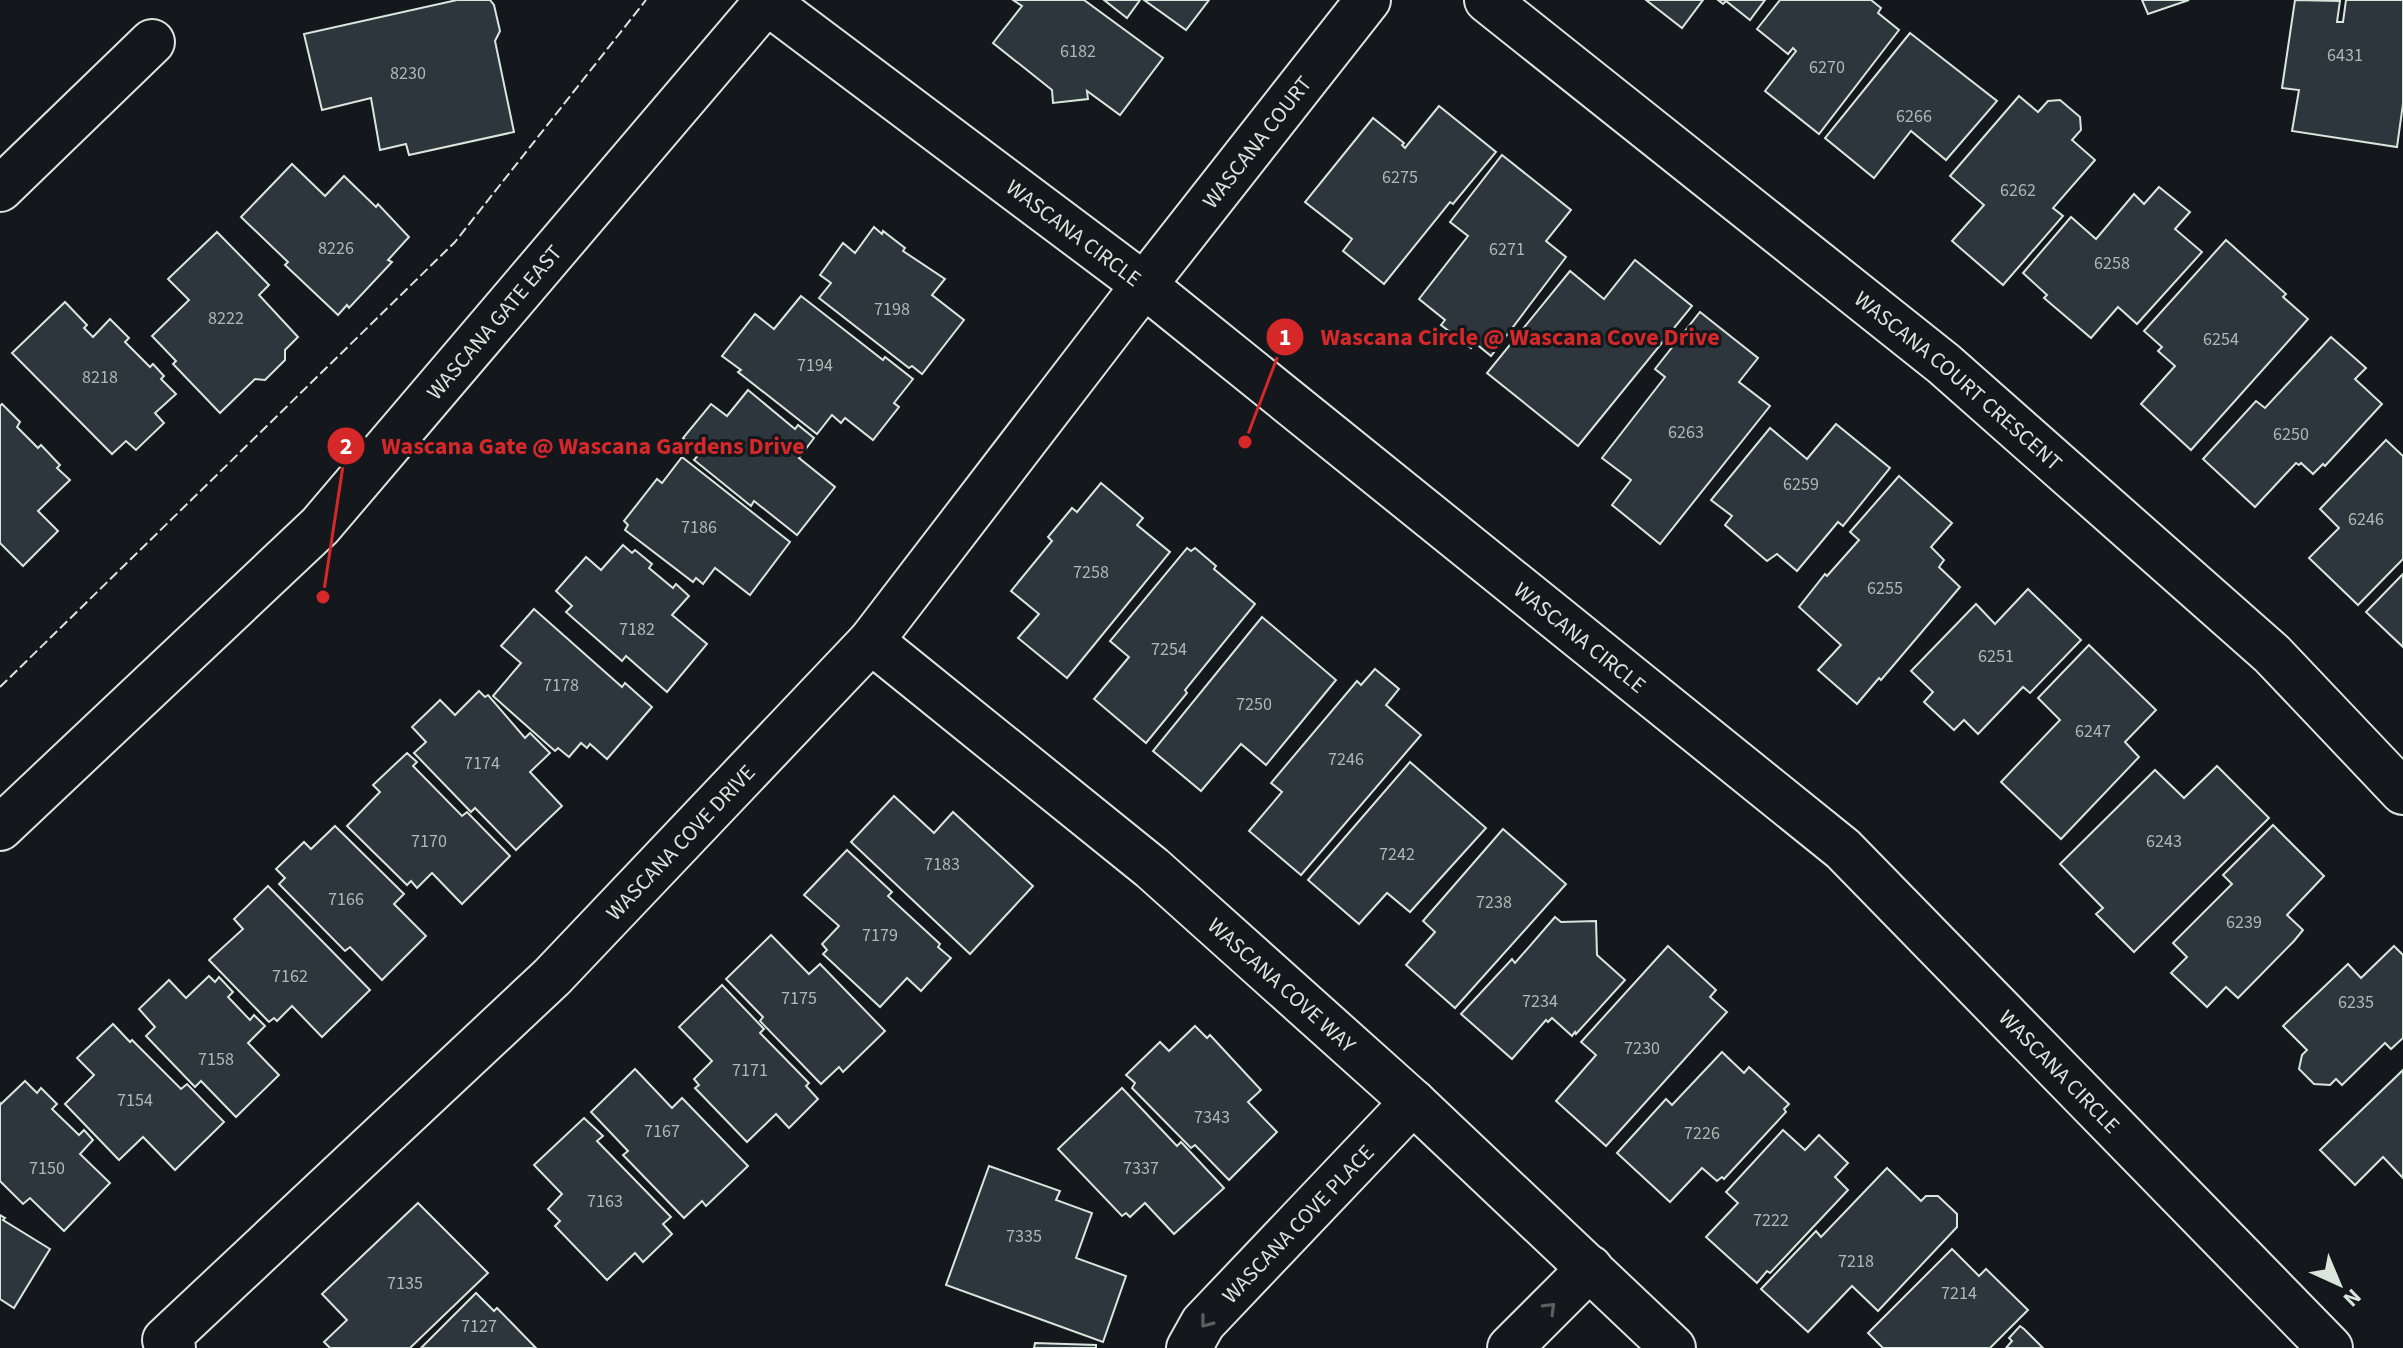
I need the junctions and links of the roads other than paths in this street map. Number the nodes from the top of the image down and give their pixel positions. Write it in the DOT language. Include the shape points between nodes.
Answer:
graph roads {
  1 [pos="1368,0"];
  2 [pos="1487,0"];
  3 [pos="767,1"];
  4 [pos="152,42"];
  5 [pos="0,189"];
  6 [pos="1144,285"];
  7 [pos="871,641"];
  8 [pos="2403,792"];
  9 [pos="0,828"];
  10 [pos="1413,1102"];
  11 [pos="1590,1268"];
  12 [pos="173,1348"];
  13 [pos="1189,1348"];
  14 [pos="1510,1348"];
  15 [pos="1673,1348"];
  16 [pos="2330,1348"];
  1 -- 6 [label="street, WASCANA COURT"];
  2 -- 8 [label="street, WASCANA COURT CRESCENT" via="1944,364 2272,654"];
  3 -- 6 [label="street, WASCANA CIRCLE"];
  3 -- 9 [label="street, WASCANA GATE EAST" via="320,526"];
  4 -- 5 [label="street"];
  6 -- 7 [label="street, WASCANA COVE DRIVE"];
  6 -- 16 [label="street, WASCANA CIRCLE" via="1843,849"];
  7 -- 10 [label="street, WASCANA COVE WAY" via="1152,868"];
  7 -- 12 [label="street, WASCANA COVE DRIVE" via="552,977 165,1340"];
  10 -- 11 [label="street, WASCANA COVE WAY"];
  10 -- 13 [label="street, WASCANA COVE PLACE, one-way" via="1203,1323"];
  14 -- 11 [label="street, one-way"];
  11 -- 15 [label="street, WASCANA COVE WAY"];
}
